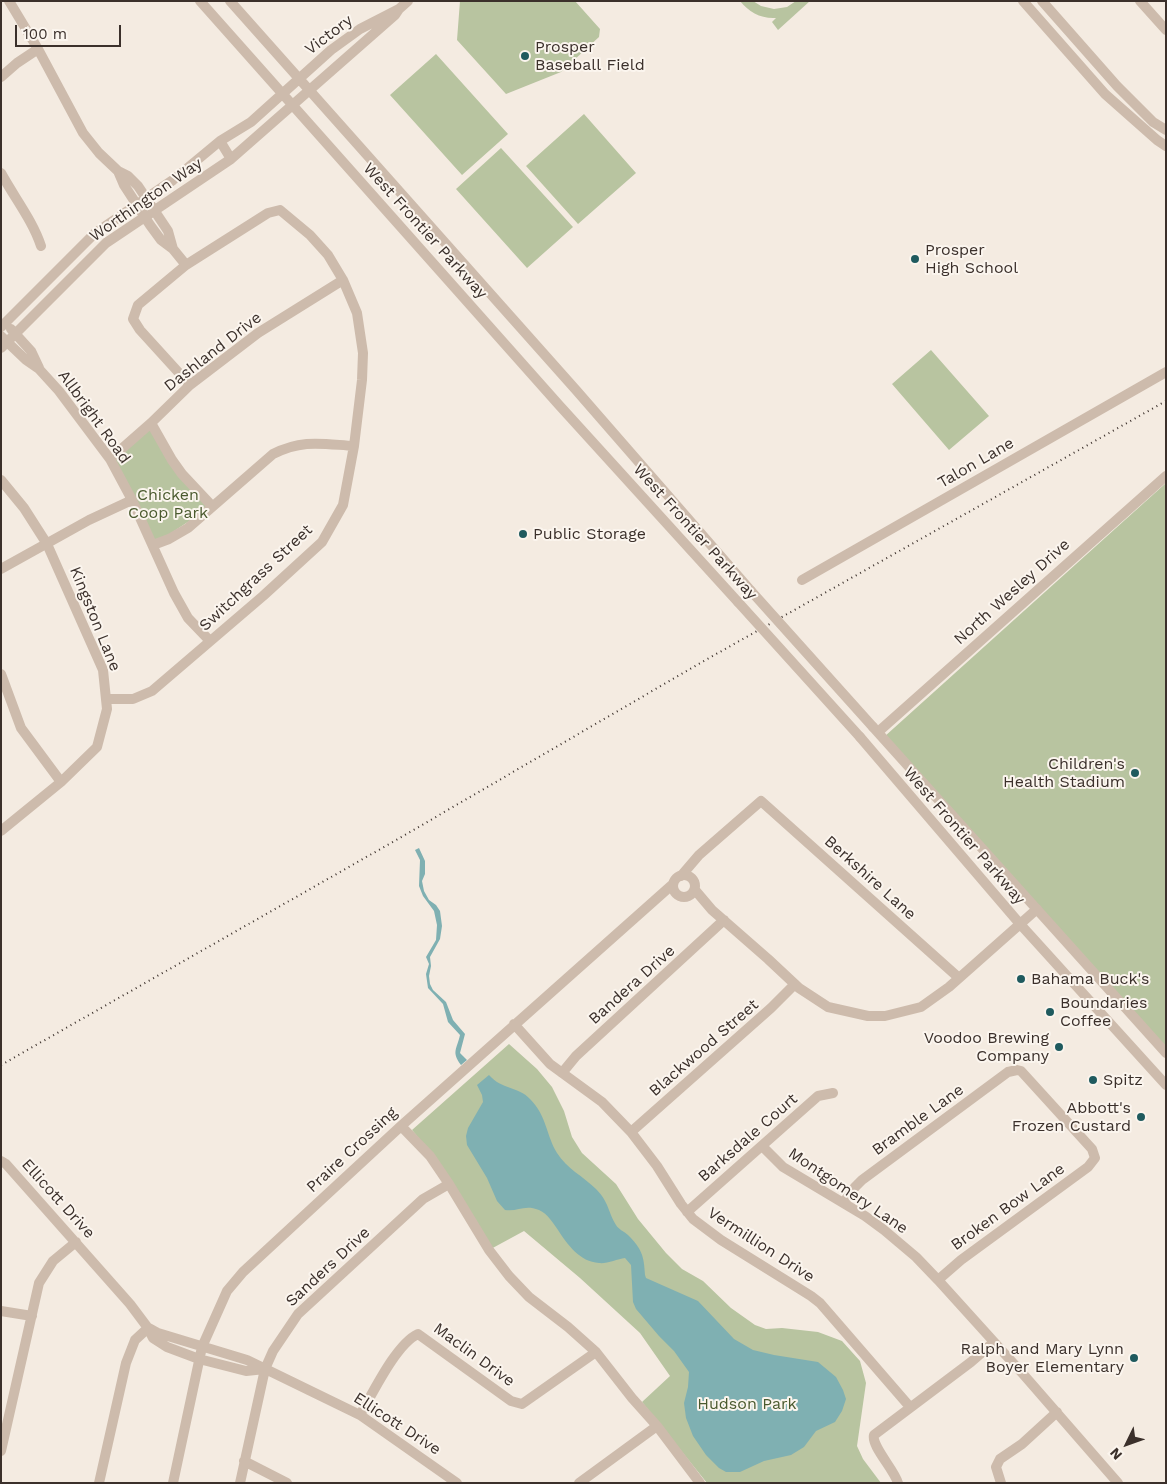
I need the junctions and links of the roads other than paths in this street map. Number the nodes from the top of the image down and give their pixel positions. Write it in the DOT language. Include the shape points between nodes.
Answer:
graph roads {
  1 [pos="9,1"];
  2 [pos="200,1"];
  3 [pos="230,1"];
  4 [pos="408,1"];
  5 [pos="1023,1"];
  6 [pos="1042,1"];
  7 [pos="1140,1"];
  8 [pos="399,9"];
  9 [pos="1166,30"];
  10 [pos="38,49"];
  11 [pos="1,78"];
  12 [pos="299,79"];
  13 [pos="309,90"];
  14 [pos="282,94"];
  15 [pos="292,105"];
  16 [pos="1166,130"];
  17 [pos="220,141"];
  18 [pos="1166,146"];
  19 [pos="232,159"];
  20 [pos="118,171"];
  21 [pos="1,173"];
  22 [pos="146,199"];
  23 [pos="137,205"];
  24 [pos="154,210"];
  25 [pos="144,216"];
  26 [pos="41,246"];
  27 [pos="173,249"];
  28 [pos="186,265"];
  29 [pos="343,280"];
  30 [pos="2,323"];
  31 [pos="15,334"];
  32 [pos="3,342"];
  33 [pos="39,369"];
  34 [pos="1166,372"];
  35 [pos="190,385"];
  36 [pos="152,423"];
  37 [pos="354,446"];
  38 [pos="110,459"];
  39 [pos="1166,476"];
  40 [pos="1,480"];
  41 [pos="132,500"];
  42 [pos="212,506"];
  43 [pos="47,544"];
  44 [pos="153,545"];
  45 [pos="1,569"];
  46 [pos="802,580"];
  47 [pos="210,641"];
  48 [pos="1,674"];
  49 [pos="106,699"];
  50 [pos="875,730"];
  51 [pos="61,782"];
  52 [pos="1,831"];
  53 [pos="699,855"];
  54 [pos="681,876"];
  55 [pos="694,885"];
  56 [pos="674,889"];
  57 [pos="686,898"];
  58 [pos="1038,909"];
  59 [pos="712,910"];
  60 [pos="724,920"];
  61 [pos="1020,924"];
  62 [pos="959,978"];
  63 [pos="795,984"];
  64 [pos="514,1024"];
  65 [pos="1166,1053"];
  66 [pos="1017,1070"];
  67 [pos="562,1073"];
  68 [pos="1166,1085"];
  69 [pos="833,1093"];
  70 [pos="401,1126"];
  71 [pos="631,1132"];
  72 [pos="762,1146"];
  73 [pos="1,1161"];
  74 [pos="449,1184"];
  75 [pos="844,1202"];
  76 [pos="687,1212"];
  77 [pos="76,1242"];
  78 [pos="938,1280"];
  79 [pos="1,1311"];
  80 [pos="32,1316"];
  81 [pos="148,1328"];
  82 [pos="994,1342"];
  83 [pos="202,1347"];
  84 [pos="596,1352"];
  85 [pos="199,1359"];
  86 [pos="264,1369"];
  87 [pos="910,1407"];
  88 [pos="1057,1412"];
  89 [pos="360,1415"];
  90 [pos="657,1426"];
  91 [pos="1,1451"];
  92 [pos="244,1461"];
  93 [pos="99,1483"];
  94 [pos="173,1483"];
  95 [pos="240,1483"];
  96 [pos="287,1483"];
  97 [pos="457,1483"];
  98 [pos="579,1483"];
  99 [pos="700,1483"];
  100 [pos="898,1483"];
  101 [pos="1001,1483"];
  102 [pos="1118,1483"];
  1 -- 10 [label="street"];
  2 -- 14 [label="street, West Frontier Parkway"];
  3 -- 12 [label="street, West Frontier Parkway"];
  4 -- 8 [label="street, Victory"];
  5 -- 18 [label="street" via="1105,94"];
  6 -- 16 [label="street" via="1117,86 1153,122"];
  7 -- 9 [label="street"];
  8 -- 12 [label="street, Victory" via="360,29"];
  8 -- 13 [label="street, Victory"];
  10 -- 11 [label="street"];
  10 -- 20 [label="street" via="83,133"];
  12 -- 13 [label="street, West Frontier Parkway"];
  12 -- 14 [label="street, Victory"];
  13 -- 15 [label="street, Victory"];
  13 -- 50 [label="street, West Frontier Parkway, bridge"];
  14 -- 15 [label="street, West Frontier Parkway"];
  14 -- 17 [label="street, Worthington Way" via="252,122"];
  15 -- 19 [label="street, Worthington Way"];
  15 -- 61 [label="street, West Frontier Parkway, bridge" via="860,737"];
  17 -- 19 [label="street"];
  17 -- 22 [label="street, Worthington Way"];
  19 -- 24 [label="street, Worthington Way"];
  20 -- 22 [label="street" via="133,181"];
  20 -- 23 [label="street"];
  21 -- 26 [label="street" via="36,230"];
  22 -- 23 [label="street, Worthington Way"];
  22 -- 24 [label="street"];
  23 -- 25 [label="street"];
  23 -- 30 [label="street, Worthington Way" via="94,234"];
  24 -- 25 [label="street, Worthington Way"];
  24 -- 27 [label="street" via="168,231"];
  25 -- 27 [label="street" via="161,240"];
  25 -- 31 [label="street, Worthington Way" via="106,243"];
  27 -- 28 [label="street"];
  28 -- 29 [label="street, Switchgrass Street" via="268,214 280,210 310,235 328,255"];
  28 -- 35 [label="street" via="138,305 133,319"];
  29 -- 35 [label="street, Dashland Drive" via="258,333"];
  29 -- 37 [label="street, Switchgrass Street" via="357,313 363,353"];
  30 -- 31 [label="street, Allbright Road"];
  31 -- 32 [label="street, Worthington Way"];
  31 -- 33 [label="street, Allbright Road" via="31,351"];
  32 -- 33 [label="street, Allbright Road"];
  33 -- 38 [label="street, Allbright Road"];
  34 -- 46 [label="street, Talon Lane"];
  35 -- 36 [label="street, Dashland Drive"];
  36 -- 38 [label="street, Dashland Drive"];
  36 -- 42 [label="street" via="182,474"];
  37 -- 42 [label="street" via="308,443 288,447 273,454"];
  37 -- 47 [label="street, Switchgrass Street" via="343,505 322,542"];
  38 -- 41 [label="street, Allbright Road"];
  39 -- 50 [label="street, North Wesley Drive"];
  40 -- 43 [label="street, Kingston Lane"];
  41 -- 43 [label="street"];
  41 -- 44 [label="street, Allbright Road"];
  42 -- 44 [label="street" via="188,528"];
  43 -- 45 [label="street"];
  43 -- 49 [label="street, Kingston Lane" via="103,670"];
  44 -- 47 [label="street, Allbright Road" via="188,618"];
  47 -- 49 [label="street, Switchgrass Street" via="152,691 133,699"];
  48 -- 51 [label="street" via="20,728"];
  49 -- 51 [label="street, Kingston Lane" via="108,709 97,747"];
  50 -- 58 [label="street, West Frontier Parkway"];
  51 -- 52 [label="street, Kingston Lane"];
  53 -- 54 [label="street"];
  53 -- 55 [label="street"];
  53 -- 62 [label="street, Berkshire Lane" via="761,801"];
  54 -- 55 [label="street" via="688,876"];
  54 -- 56 [label="street" via="677,877"];
  55 -- 57 [label="street" via="693,894"];
  55 -- 59 [label="street"];
  56 -- 57 [label="street" via="680,897"];
  56 -- 64 [label="street, Praire Crossing" via="652,902"];
  57 -- 59 [label="street"];
  58 -- 61 [label="street"];
  58 -- 65 [label="street, West Frontier Parkway"];
  59 -- 60 [label="street"];
  60 -- 63 [label="street"];
  60 -- 67 [label="street, Bandera Drive" via="576,1056"];
  61 -- 62 [label="street"];
  61 -- 68 [label="street, West Frontier Parkway"];
  62 -- 63 [label="street" via="921,1007 885,1016 856,1014 828,1007"];
  63 -- 71 [label="street, Blackwood Street"];
  64 -- 67 [label="street, Vermillion Drive"];
  64 -- 70 [label="street, Praire Crossing"];
  66 -- 75 [label="street, Bramble Lane" via="1008,1072 862,1180"];
  66 -- 78 [label="street, Broken Bow Lane" via="1092,1149 1094,1158 1088,1167"];
  67 -- 71 [label="street, Vermillion Drive" via="602,1102"];
  69 -- 72 [label="street, Barksdale Court" via="818,1096"];
  70 -- 74 [label="street" via="430,1156"];
  70 -- 83 [label="street, Praire Crossing" via="242,1272 227,1291"];
  71 -- 76 [label="street, Vermillion Drive"];
  72 -- 75 [label="street, Montgomery Lane" via="783,1167"];
  72 -- 76 [label="street, Barksdale Court"];
  73 -- 77 [label="street, Ellicott Drive"];
  74 -- 84 [label="street" via="489,1250 509,1276 529,1297"];
  74 -- 86 [label="street, Sanders Drive" via="423,1200 298,1314"];
  75 -- 78 [label="street, Montgomery Lane" via="884,1230"];
  76 -- 87 [label="street, Vermillion Drive" via="721,1240 820,1303"];
  77 -- 80 [label="street" via="53,1261 39,1283"];
  77 -- 81 [label="street, Ellicott Drive"];
  78 -- 82 [label="street, Montgomery Lane"];
  79 -- 80 [label="street"];
  80 -- 91 [label="street"];
  81 -- 83 [label="street, Ellicott Drive"];
  81 -- 85 [label="street, Ellicott Drive" via="153,1338 167,1347"];
  81 -- 93 [label="street" via="135,1340 126,1363"];
  82 -- 87 [label="street"];
  82 -- 88 [label="street, Montgomery Lane"];
  83 -- 85 [label="street, Praire Crossing"];
  83 -- 86 [label="street, Ellicott Drive" via="247,1360"];
  84 -- 89 [label="street, Maclin Drive" via="522,1404 512,1401 418,1334 399,1349"];
  84 -- 90 [label="street"];
  85 -- 86 [label="street, Ellicott Drive" via="246,1371"];
  85 -- 94 [label="street, Praire Crossing"];
  86 -- 89 [label="street, Ellicott Drive"];
  86 -- 92 [label="street, Sanders Drive"];
  87 -- 100 [label="street" via="877,1431 873,1438"];
  88 -- 101 [label="street" via="1000,1459 996,1467"];
  88 -- 102 [label="street, Montgomery Lane"];
  89 -- 97 [label="street, Ellicott Drive"];
  90 -- 98 [label="street"];
  90 -- 99 [label="street"];
  92 -- 95 [label="street, Sanders Drive"];
  92 -- 96 [label="street"];
}
